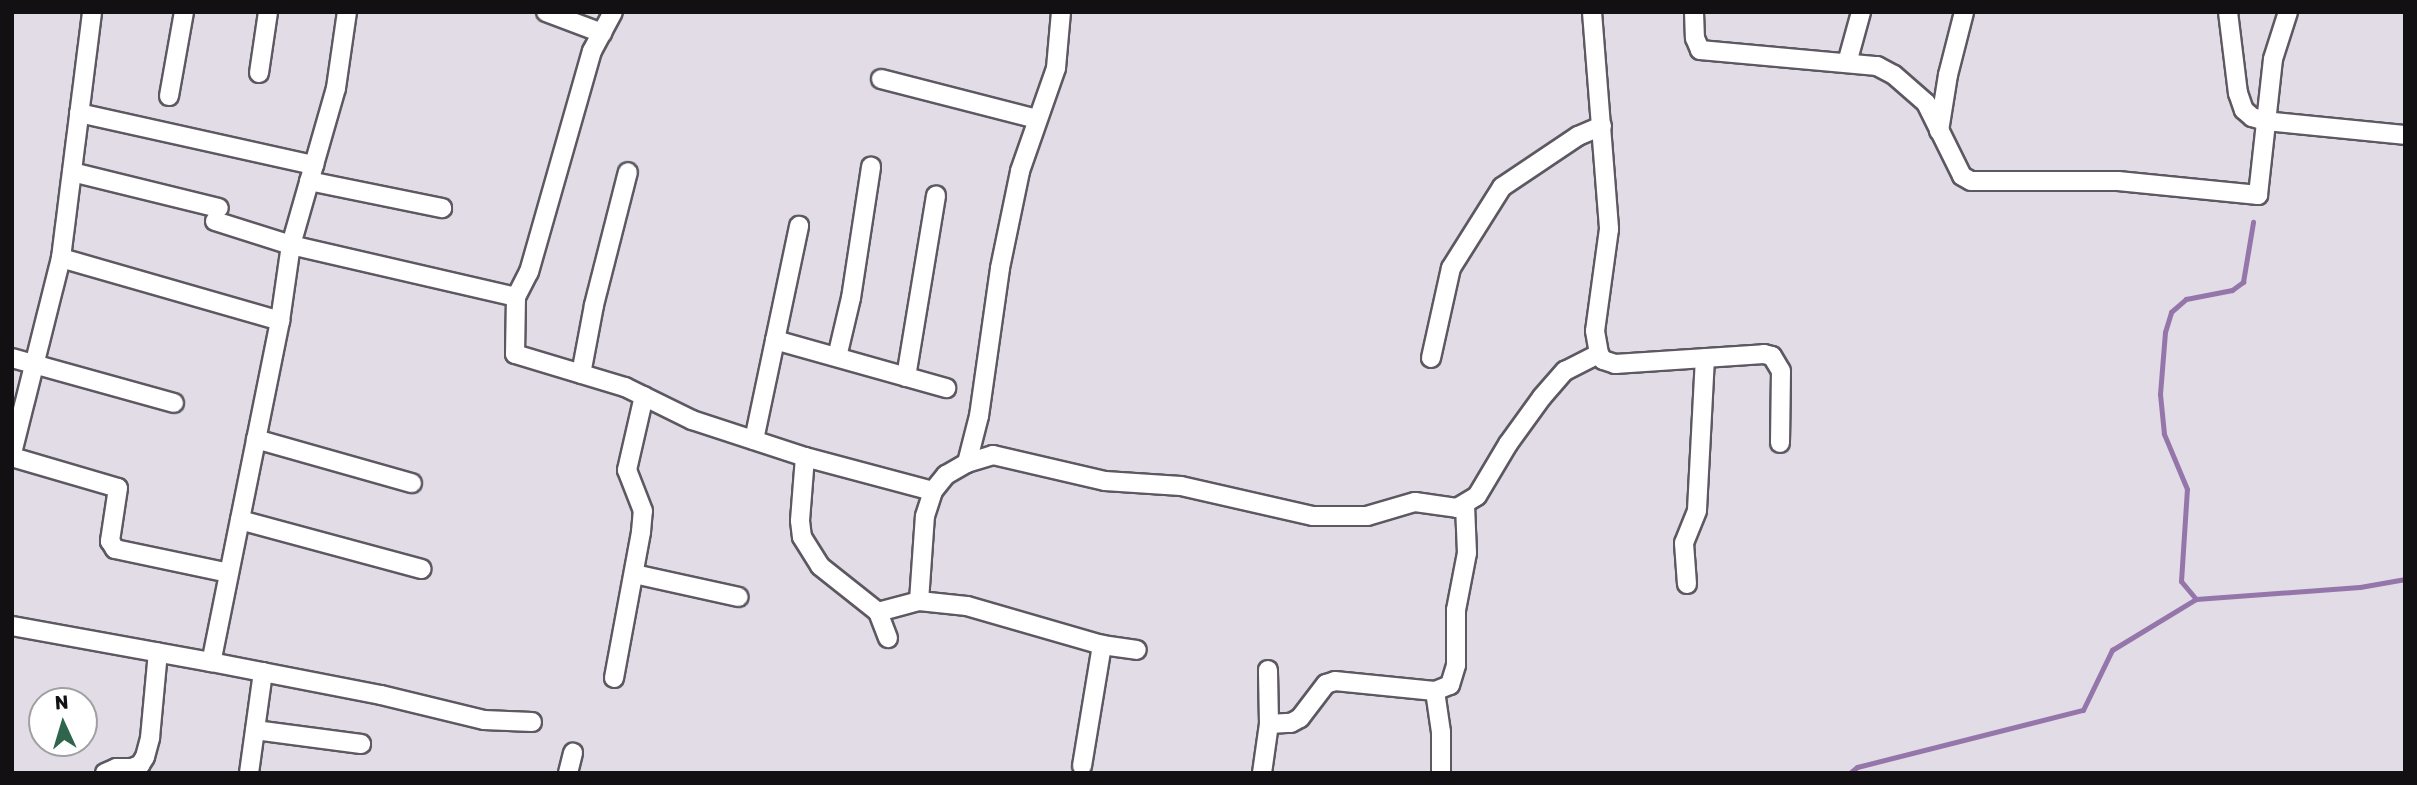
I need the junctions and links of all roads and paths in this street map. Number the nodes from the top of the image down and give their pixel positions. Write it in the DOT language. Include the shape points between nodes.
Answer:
graph roads {
  1 [pos="92,12"];
  2 [pos="184,12"];
  3 [pos="268,12"];
  4 [pos="347,12"];
  5 [pos="546,12"];
  6 [pos="613,12"];
  7 [pos="1061,12"];
  8 [pos="1592,12"];
  9 [pos="1694,12"];
  10 [pos="1861,12"];
  11 [pos="1964,12"];
  12 [pos="2228,12"];
  13 [pos="2288,12"];
  14 [pos="602,33"];
  15 [pos="1847,63"];
  16 [pos="259,74"];
  17 [pos="881,79"];
  18 [pos="169,96"];
  19 [pos="79,113"];
  20 [pos="1037,119"];
  21 [pos="2265,121"];
  22 [pos="1602,126"];
  23 [pos="1939,131"];
  24 [pos="2405,135"];
  25 [pos="871,167"];
  26 [pos="72,172"];
  27 [pos="628,172"];
  28 [pos="312,173"];
  29 [pos="936,195"];
  30 [pos="442,208"];
  31 [pos="799,226"];
  32 [pos="291,245"];
  33 [pos="61,258"];
  34 [pos="516,297"];
  35 [pos="280,321"];
  36 [pos="775,340"];
  37 [pos="1599,354"];
  38 [pos="837,357"];
  39 [pos="12,358"];
  40 [pos="1431,358"];
  41 [pos="1705,358"];
  42 [pos="33,364"];
  43 [pos="581,374"];
  44 [pos="906,377"];
  45 [pos="946,388"];
  46 [pos="644,396"];
  47 [pos="174,403"];
  48 [pos="256,439"];
  49 [pos="754,440"];
  50 [pos="1780,443"];
  51 [pos="12,455"];
  52 [pos="805,457"];
  53 [pos="967,463"];
  54 [pos="412,483"];
  55 [pos="933,491"];
  56 [pos="1465,505"];
  57 [pos="240,520"];
  58 [pos="422,569"];
  59 [pos="229,573"];
  60 [pos="634,574"];
  61 [pos="1687,584"];
  62 [pos="739,597"];
  63 [pos="919,601"];
  64 [pos="878,612"];
  65 [pos="12,626"];
  66 [pos="888,638"];
  67 [pos="1102,645"];
  68 [pos="1137,650"];
  69 [pos="158,652"];
  70 [pos="211,662"];
  71 [pos="1268,670"];
  72 [pos="263,672"];
  73 [pos="614,678"];
  74 [pos="1435,691"];
  75 [pos="532,722"];
  76 [pos="1269,724"];
  77 [pos="255,730"];
  78 [pos="361,744"];
  79 [pos="573,753"];
  80 [pos="1082,766"];
  81 [pos="104,773"];
  82 [pos="248,773"];
  83 [pos="568,773"];
  84 [pos="1262,773"];
  85 [pos="1441,773"];
  1 -- 19 [label="street"];
  2 -- 18 [label="street"];
  3 -- 16 [label="street"];
  4 -- 28 [label="street" via="337,88"];
  5 -- 14 [label="street"];
  6 -- 14 [label="street"];
  7 -- 20 [label="street" via="1056,68"];
  8 -- 22 [label="street"];
  9 -- 15 [label="street" via="1700,50"];
  10 -- 15 [label="street"];
  11 -- 23 [label="street"];
  12 -- 21 [label="street" via="2238,93 2244,110"];
  13 -- 21 [label="street" via="2273,59"];
  14 -- 34 [label="street" via="592,51 529,272"];
  15 -- 23 [label="street" via="1877,66 1894,75 1926,103"];
  17 -- 20 [label="street"];
  19 -- 26 [label="street"];
  19 -- 28 [label="street"];
  20 -- 53 [label="street" via="1020,172"];
  21 -- 23 [label="street" via="2258,195 2118,181 1971,181 1962,176"];
  21 -- 24 [label="street"];
  22 -- 37 [label="street" via="1609,229 1595,331"];
  22 -- 40 [label="street" via="1578,136 1502,187 1451,268"];
  25 -- 38 [label="street"];
  26 -- 32 [label="street" via="217,214"];
  26 -- 33 [label="street"];
  27 -- 43 [label="street"];
  28 -- 30 [label="street"];
  28 -- 32 [label="street"];
  29 -- 44 [label="street"];
  31 -- 36 [label="street"];
  32 -- 34 [label="street"];
  32 -- 35 [label="street"];
  33 -- 35 [label="street"];
  33 -- 42 [label="street"];
  34 -- 43 [label="street" via="515,354"];
  35 -- 48 [label="street"];
  36 -- 38 [label="street"];
  36 -- 49 [label="street"];
  37 -- 41 [label="street" via="1615,364"];
  37 -- 56 [label="street" via="1565,371 1508,444 1477,496"];
  38 -- 44 [label="street"];
  39 -- 42 [label="street"];
  41 -- 50 [label="street" via="1764,354 1776,359 1781,370"];
  41 -- 61 [label="street" via="1697,510 1684,543"];
  42 -- 47 [label="street"];
  42 -- 51 [label="street"];
  43 -- 46 [label="street"];
  44 -- 45 [label="street"];
  46 -- 49 [label="street" via="692,420"];
  46 -- 60 [label="street" via="627,470 643,511"];
  48 -- 54 [label="street"];
  48 -- 57 [label="street"];
  49 -- 52 [label="street"];
  51 -- 59 [label="street" via="118,488 110,541 115,549"];
  52 -- 55 [label="street"];
  52 -- 64 [label="street" via="802,537 820,566"];
  53 -- 55 [label="street" via="946,475"];
  53 -- 56 [label="street" via="993,455 1113,482 1181,486 1313,516 1367,516 1415,502"];
  55 -- 63 [label="street" via="925,516"];
  56 -- 74 [label="street" via="1467,553 1456,610 1456,665 1450,685"];
  57 -- 58 [label="street"];
  57 -- 59 [label="street"];
  59 -- 70 [label="street"];
  60 -- 62 [label="street"];
  60 -- 73 [label="street"];
  63 -- 64 [label="street"];
  63 -- 67 [label="street" via="967,606"];
  64 -- 66 [label="street"];
  65 -- 69 [label="street"];
  67 -- 68 [label="street"];
  67 -- 80 [label="street"];
  69 -- 70 [label="street"];
  69 -- 81 [label="street" via="145,757 140,765"];
  70 -- 72 [label="street"];
  71 -- 76 [label="street"];
  72 -- 75 [label="street" via="484,720"];
  72 -- 77 [label="street"];
  74 -- 76 [label="street" via="1335,681 1326,684 1300,718"];
  74 -- 85 [label="street"];
  76 -- 84 [label="street"];
  77 -- 78 [label="street"];
  77 -- 82 [label="street"];
  79 -- 83 [label="street"];
}
